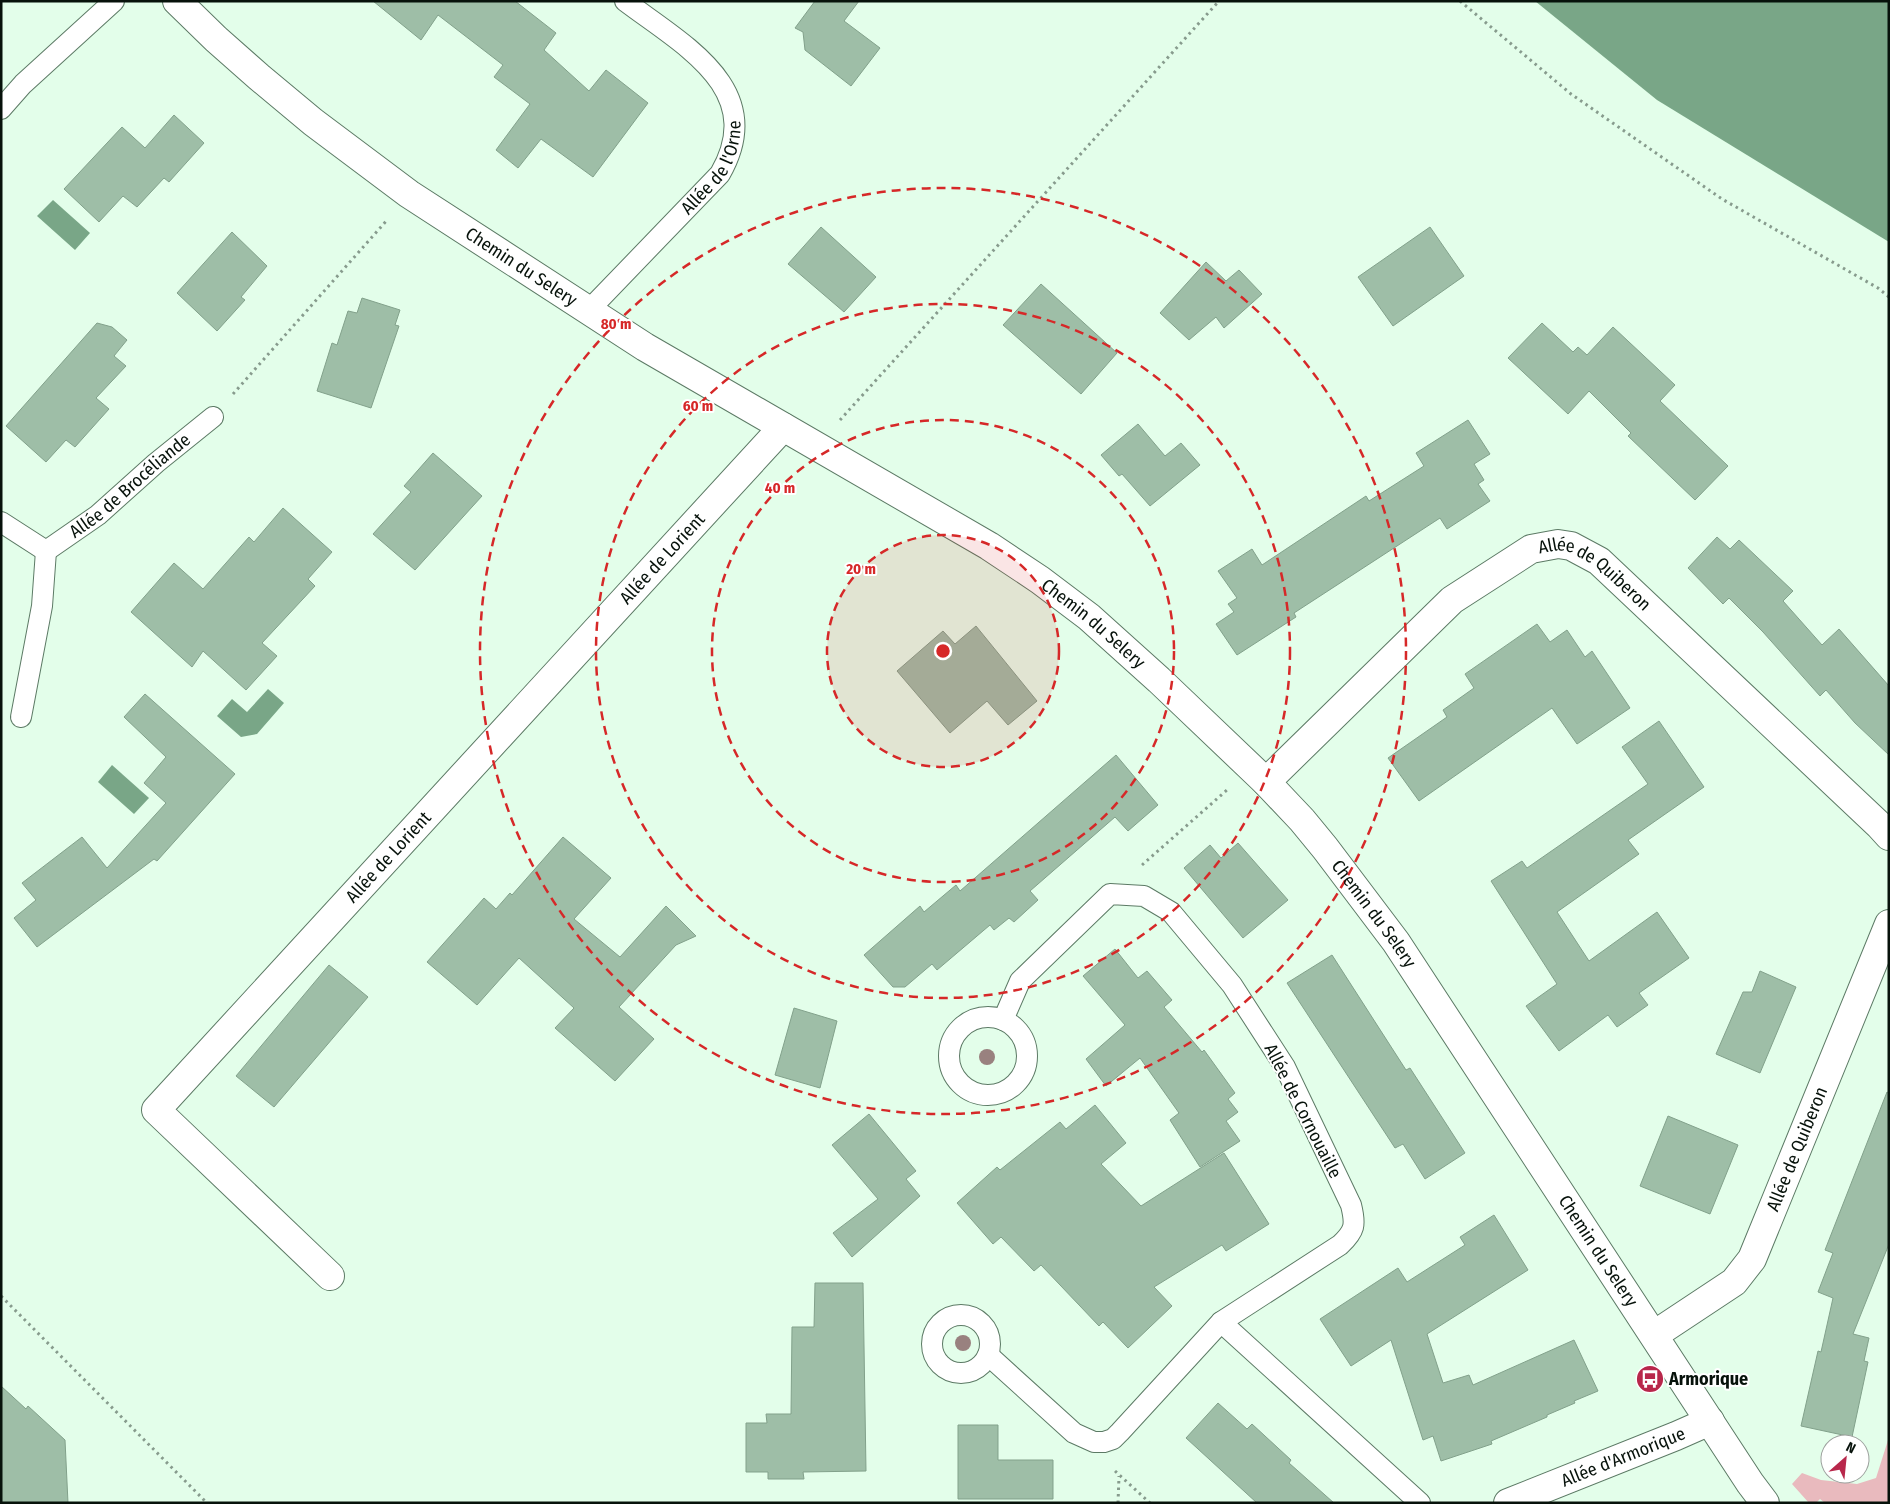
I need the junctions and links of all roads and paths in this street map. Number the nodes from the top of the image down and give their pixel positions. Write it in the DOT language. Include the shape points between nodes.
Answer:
graph roads {
  1 [pos="114,1"];
  2 [pos="177,1"];
  3 [pos="625,1"];
  4 [pos="1219,1"];
  5 [pos="1460,1"];
  6 [pos="1,109"];
  7 [pos="409,194"];
  8 [pos="1889,296"];
  9 [pos="589,310"];
  10 [pos="213,418"];
  11 [pos="783,427"];
  12 [pos="816,446"];
  13 [pos="1,522"];
  14 [pos="46,551"];
  15 [pos="21,717"];
  16 [pos="1259,775"];
  17 [pos="1889,836"];
  18 [pos="1110,894"];
  19 [pos="1889,924"];
  20 [pos="1003,1020"];
  21 [pos="330,1276"];
  22 [pos="1,1296"];
  23 [pos="1221,1322"];
  24 [pos="1654,1335"];
  25 [pos="988,1355"];
  26 [pos="1710,1421"];
  27 [pos="1094,1442"];
  28 [pos="1119,1475"];
  29 [pos="207,1503"];
  30 [pos="1118,1503"];
  31 [pos="1150,1503"];
  32 [pos="1420,1503"];
  33 [pos="1508,1503"];
  34 [pos="1765,1503"];
  1 -- 6 [label="lane" via="23,84"];
  2 -- 7 [label="street, Chemin du Selery" via="216,40 313,122"];
  3 -- 9 [label="lane, Allée de l'Orne" via="695,54 719,78 733,110 735,126 729,158 720,174"];
  4 -- 12 [label="path"];
  5 -- 8 [label="path" via="1570,94 1722,199"];
  7 -- 9 [label="street, Chemin du Selery"];
  7 -- 10 [label="path"];
  9 -- 11 [label="street, Chemin du Selery"];
  10 -- 14 [label="lane, Allée de Brocéliande" via="98,515"];
  11 -- 12 [label="street, Chemin du Selery"];
  11 -- 21 [label="street, Allée de Lorient" via="156,1110"];
  12 -- 16 [label="street, Chemin du Selery" via="982,542 1040,580 1089,617 1152,673"];
  13 -- 14 [label="lane"];
  14 -- 15 [label="lane" via="42,606"];
  16 -- 17 [label="street, Allée de Quiberon" via="1452,600 1531,549 1558,544 1571,546 1599,560"];
  16 -- 18 [label="path"];
  16 -- 24 [label="street, Chemin du Selery" via="1325,848 1396,942"];
  18 -- 20 [label="lane" via="1020,980"];
  18 -- 23 [label="lane, Allée de Cornouaille" via="1144,896 1171,912 1232,984 1286,1067 1355,1218 1349,1237 1340,1245"];
  19 -- 24 [label="street, Allée de Quiberon" via="1752,1259 1734,1282"];
  22 -- 29 [label="path"];
  23 -- 27 [label="lane, Allée de Cornouaille" via="1113,1439"];
  23 -- 32 [label="lane"];
  24 -- 26 [label="street, Chemin du Selery"];
  25 -- 27 [label="lane" via="1074,1433"];
  26 -- 33 [label="street, Allée d'Armorique"];
  26 -- 34 [label="street, Chemin du Selery"];
  27 -- 28 [label="path"];
  28 -- 30 [label="path"];
  28 -- 31 [label="path"];
}
